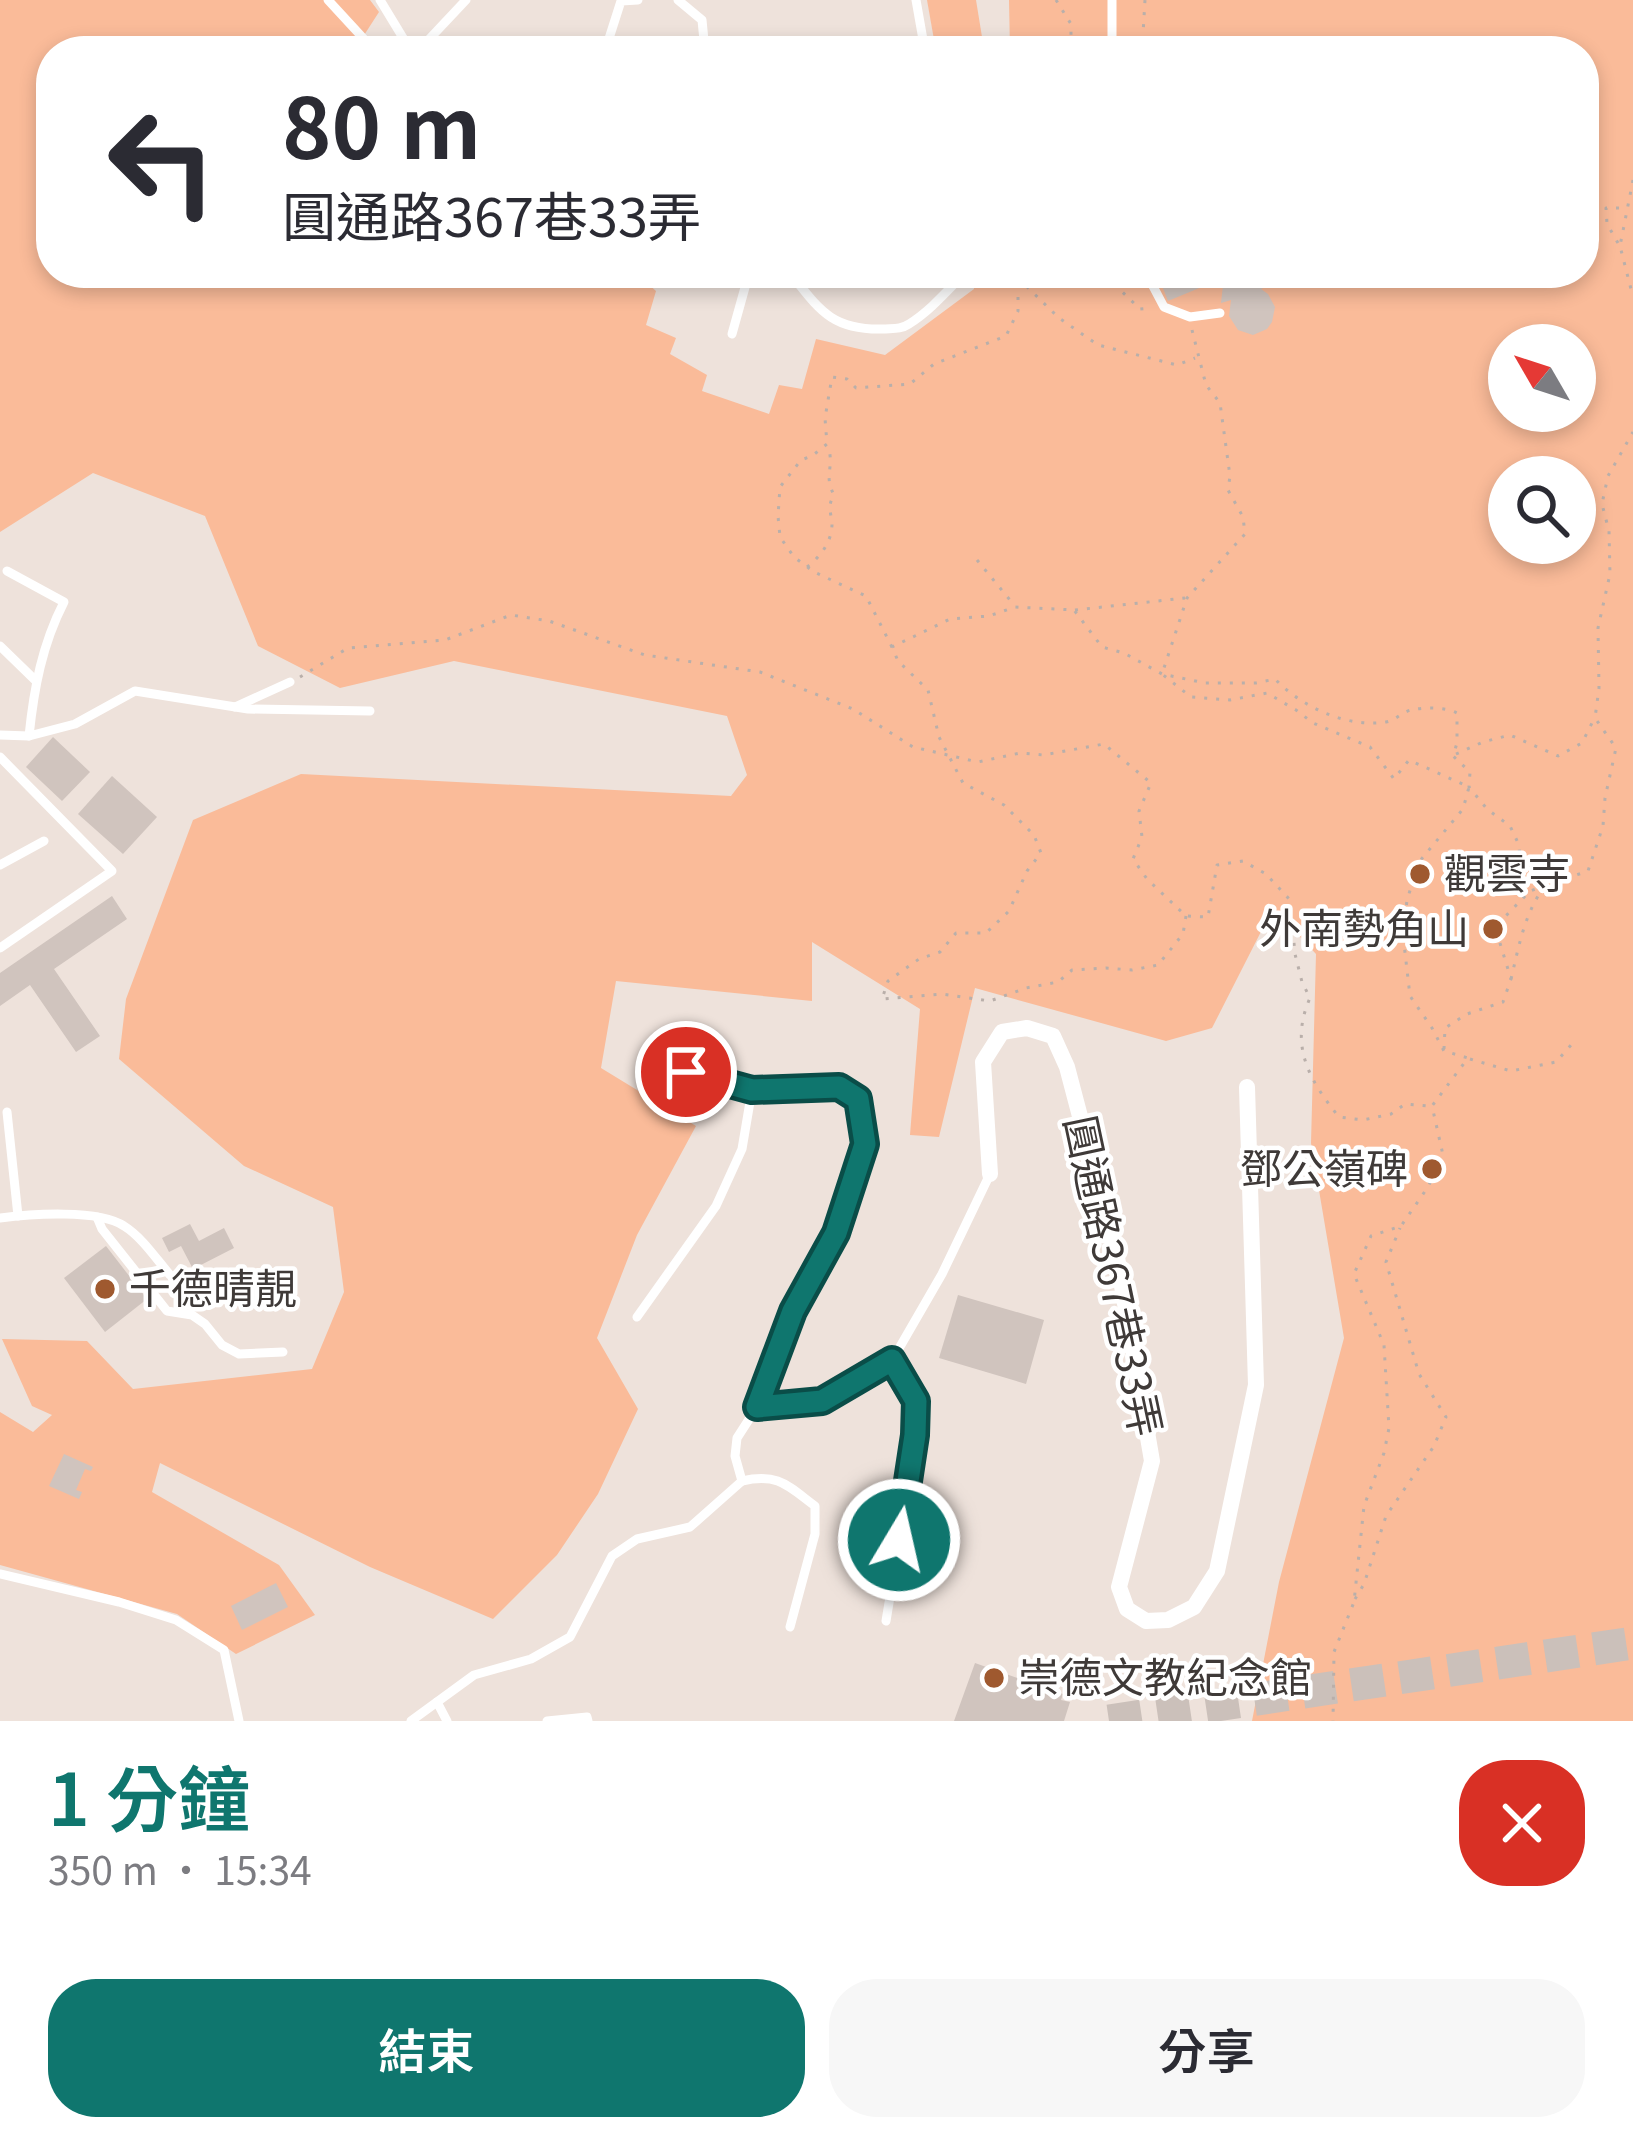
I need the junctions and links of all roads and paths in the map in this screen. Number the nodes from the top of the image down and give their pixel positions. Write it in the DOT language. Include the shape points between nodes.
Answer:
graph roads {
  1 [pos="328,0"];
  2 [pos="380,0"];
  3 [pos="466,0"];
  4 [pos="638,0"];
  5 [pos="678,0"];
  6 [pos="916,0"];
  7 [pos="1056,0"];
  8 [pos="1112,0"];
  9 [pos="1145,0"];
  10 [pos="361,36"];
  11 [pos="404,36"];
  12 [pos="429,36"];
  13 [pos="610,36"];
  14 [pos="704,36"];
  15 [pos="922,36"];
  16 [pos="1071,36"];
  17 [pos="1112,36"];
  18 [pos="1143,36"];
  19 [pos="1633,180"];
  20 [pos="1625,208"];
  21 [pos="1620,246"];
  22 [pos="745,288"];
  23 [pos="802,288"];
  24 [pos="950,288"];
  25 [pos="1017,288"];
  26 [pos="1030,288"];
  27 [pos="1118,288"];
  28 [pos="1154,288"];
  29 [pos="1633,297"];
  30 [pos="1164,307"];
  31 [pos="1220,313"];
  32 [pos="1190,316"];
  33 [pos="731,334"];
  34 [pos="1197,357"];
  35 [pos="1633,432"];
  36 [pos="827,444"];
  37 [pos="977,560"];
  38 [pos="807,567"];
  39 [pos="7,571"];
  40 [pos="1187,598"];
  41 [pos="1015,607"];
  42 [pos="1074,610"];
  43 [pos="0,646"];
  44 [pos="892,646"];
  45 [pos="1162,674"];
  46 [pos="35,680"];
  47 [pos="290,682"];
  48 [pos="235,707"];
  49 [pos="370,711"];
  50 [pos="1595,718"];
  51 [pos="0,735"];
  52 [pos="29,736"];
  53 [pos="950,755"];
  54 [pos="1453,756"];
  55 [pos="0,758"];
  56 [pos="1469,787"];
  57 [pos="44,841"];
  58 [pos="0,865"];
  59 [pos="1545,885"];
  60 [pos="1530,891"];
  61 [pos="1186,916"];
  62 [pos="0,948"];
  63 [pos="1511,979"];
  64 [pos="1571,1046"];
  65 [pos="1444,1051"];
  66 [pos="1468,1058"];
  67 [pos="652,1064"];
  68 [pos="1247,1087"];
  69 [pos="752,1090"];
  70 [pos="1432,1106"];
  71 [pos="7,1112"];
  72 [pos="990,1174"];
  73 [pos="19,1216"];
  74 [pos="97,1217"];
  75 [pos="0,1218"];
  76 [pos="1401,1226"];
  77 [pos="170,1275"];
  78 [pos="638,1317"];
  79 [pos="283,1352"];
  80 [pos="892,1360"];
  81 [pos="757,1407"];
  82 [pos="742,1481"];
  83 [pos="0,1574"];
  84 [pos="1354,1602"];
  85 [pos="886,1621"];
  86 [pos="790,1627"];
  87 [pos="436,1702"];
  88 [pos="239,1721"];
  89 [pos="411,1721"];
  90 [pos="447,1721"];
  91 [pos="547,1721"];
  92 [pos="588,1721"];
  93 [pos="1333,1721"];
  1 -- 10 [label="lane"];
  2 -- 11 [label="lane"];
  3 -- 12 [label="lane"];
  4 -- 13 [label="lane" via="621,1"];
  5 -- 14 [label="lane" via="702,20"];
  6 -- 15 [label="lane"];
  7 -- 16 [label="path"];
  8 -- 17 [label="lane"];
  9 -- 18 [label="path"];
  19 -- 20 [label="path"];
  20 -- 21 [label="path"];
  20 -- 21 [label="path" via="1606,208"];
  21 -- 29 [label="path"];
  22 -- 33 [label="lane"];
  23 -- 24 [label="lane" via="822,314 870,329 904,328"];
  25 -- 36 [label="path" via="1006,336 934,364 910,384 856,388 832,377"];
  26 -- 34 [label="path" via="1098,345 1178,365"];
  27 -- 30 [label="path" via="1140,309"];
  28 -- 30 [label="lane"];
  30 -- 32 [label="lane"];
  31 -- 32 [label="lane"];
  32 -- 34 [label="path"];
  34 -- 40 [label="path" via="1220,404 1228,490 1245,534"];
  35 -- 50 [label="path" via="1602,504 1610,574 1598,628"];
  36 -- 38 [label="path" via="832,530"];
  36 -- 38 [label="path" via="780,487 780,537"];
  37 -- 41 [label="path"];
  38 -- 44 [label="path" via="866,596"];
  39 -- 46 [label="lane" via="64,602"];
  40 -- 42 [label="path"];
  40 -- 45 [label="path"];
  41 -- 42 [label="path"];
  41 -- 44 [label="path" via="950,619"];
  42 -- 45 [label="path" via="1102,647"];
  43 -- 46 [label="lane"];
  44 -- 53 [label="path" via="928,690"];
  45 -- 54 [label="path" via="1220,683 1275,679 1309,706 1353,721 1446,707 1457,713"];
  45 -- 56 [label="path" via="1191,698 1267,693 1370,747 1394,779 1408,760"];
  46 -- 52 [label="lane"];
  47 -- 48 [label="lane"];
  47 -- 53 [label="path" via="348,648 445,640 511,616 645,655 760,672 853,709 913,747"];
  48 -- 49 [label="lane"];
  48 -- 52 [label="lane" via="135,691 75,724"];
  50 -- 54 [label="path" via="1582,743 1558,756 1510,735"];
  50 -- 59 [label="path" via="1616,748 1603,826 1588,871"];
  51 -- 52 [label="lane"];
  53 -- 61 [label="path" via="978,761 1104,744 1151,782 1132,860"];
  53 -- 61 [label="path" via="963,783 1004,806 1042,853 1009,911 986,933 956,933 940,952 888,981 882,999 990,1000 1058,982 1072,970 1158,965 1184,934"];
  54 -- 56 [label="path" via="1470,772"];
  55 -- 62 [label="lane" via="112,871"];
  56 -- 60 [label="path" via="1510,826"];
  56 -- 65 [label="path" via="1463,809 1419,862 1403,935 1410,996"];
  57 -- 58 [label="lane"];
  59 -- 60 [label="path"];
  59 -- 63 [label="path" via="1522,930"];
  60 -- 63 [label="path" via="1495,927"];
  61 -- 70 [label="path" via="1208,917 1217,865 1243,861 1266,874 1290,900 1310,998 1300,1022 1302,1052 1321,1094 1340,1117 1363,1120 1405,1104"];
  63 -- 65 [label="path" via="1503,1002 1445,1028"];
  64 -- 66 [label="path" via="1556,1062 1511,1071"];
  65 -- 66 [label="path"];
  66 -- 70 [label="path"];
  67 -- 69 [label="lane"];
  68 -- 72 [label="street, 圓通路367巷33弄" via="1256,1385 1217,1571 1194,1607 1168,1620 1146,1621 1127,1609 1119,1587 1152,1461 1117,1258 1053,1036 1027,1028 1002,1032 990,1046 983,1062"];
  69 -- 78 [label="lane" via="742,1149 716,1206"];
  69 -- 81 [label="lane" via="839,1087 858,1099 865,1144 836,1233 793,1311"];
  70 -- 76 [label="path" via="1443,1155"];
  71 -- 73 [label="lane"];
  72 -- 80 [label="lane, 圓通路367巷33弄"];
  73 -- 74 [label="lane"];
  73 -- 75 [label="lane"];
  74 -- 77 [label="lane" via="123,1224"];
  74 -- 79 [label="lane" via="167,1311 205,1324 239,1354"];
  76 -- 84 [label="path" via="1371,1236 1354,1274 1384,1345 1389,1428 1364,1506"];
  76 -- 84 [label="path" via="1385,1262 1419,1374 1446,1417 1386,1516"];
  80 -- 81 [label="lane, 圓通路367巷33弄" via="822,1401"];
  80 -- 85 [label="lane" via="916,1401"];
  81 -- 82 [label="lane" via="737,1438"];
  82 -- 86 [label="lane" via="766,1476 815,1506"];
  82 -- 87 [label="lane" via="690,1527 637,1539 612,1556 570,1637 531,1659 474,1675"];
  83 -- 88 [label="lane" via="138,1608 205,1637 224,1649"];
  84 -- 93 [label="path" via="1334,1652"];
  87 -- 89 [label="lane"];
  87 -- 90 [label="lane"];
  91 -- 92 [label="lane"];
}
